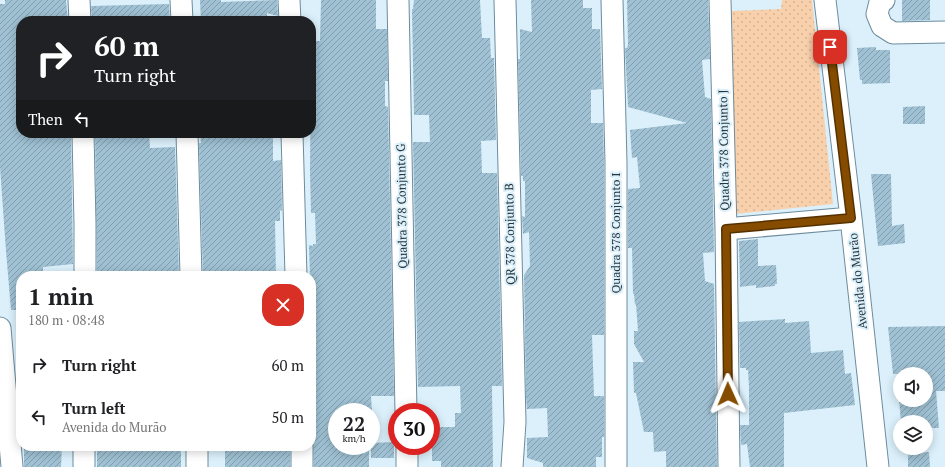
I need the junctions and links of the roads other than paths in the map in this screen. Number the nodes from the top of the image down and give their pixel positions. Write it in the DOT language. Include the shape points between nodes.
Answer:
graph roads {
  1 [pos="79,0"];
  2 [pos="181,0"];
  3 [pos="289,0"];
  4 [pos="398,0"];
  5 [pos="505,0"];
  6 [pos="612,0"];
  7 [pos="720,0"];
  8 [pos="825,0"];
  9 [pos="884,0"];
  10 [pos="80,16"];
  11 [pos="182,16"];
  12 [pos="290,16"];
  13 [pos="945,32"];
  14 [pos="83,138"];
  15 [pos="187,138"];
  16 [pos="292,138"];
  17 [pos="851,218"];
  18 [pos="726,229"];
  19 [pos="85,271"];
  20 [pos="191,271"];
  21 [pos="296,271"];
  22 [pos="0,328"];
  23 [pos="406,403"];
  24 [pos="84,451"];
  25 [pos="197,451"];
  26 [pos="302,451"];
  27 [pos="407,455"];
  28 [pos="12,467"];
  29 [pos="84,467"];
  30 [pos="197,467"];
  31 [pos="302,467"];
  32 [pos="407,467"];
  33 [pos="512,467"];
  34 [pos="616,467"];
  35 [pos="729,467"];
  36 [pos="878,467"];
  1 -- 10 [label="street"];
  2 -- 11 [label="street"];
  3 -- 12 [label="street"];
  4 -- 23 [label="street, Quadra 378 Conjunto G"];
  5 -- 33 [label="street, QR 378 Conjunto B" via="515,422"];
  6 -- 34 [label="street, Quadra 378 Conjunto I" via="616,164"];
  7 -- 18 [label="street, Quadra 378 Conjunto J"];
  8 -- 17 [label="street, Avenida do Murão"];
  9 -- 13 [label="street" via="880,2 877,14 882,26 893,32"];
  14 -- 19 [label="street"];
  15 -- 20 [label="street"];
  16 -- 21 [label="street"];
  17 -- 18 [label="street"];
  17 -- 36 [label="street, Avenida do Murão"];
  18 -- 35 [label="street, Quadra 378 Conjunto J"];
  22 -- 28 [label="street"];
  24 -- 29 [label="street"];
  25 -- 30 [label="street"];
  26 -- 31 [label="street"];
  27 -- 32 [label="street"];
}
